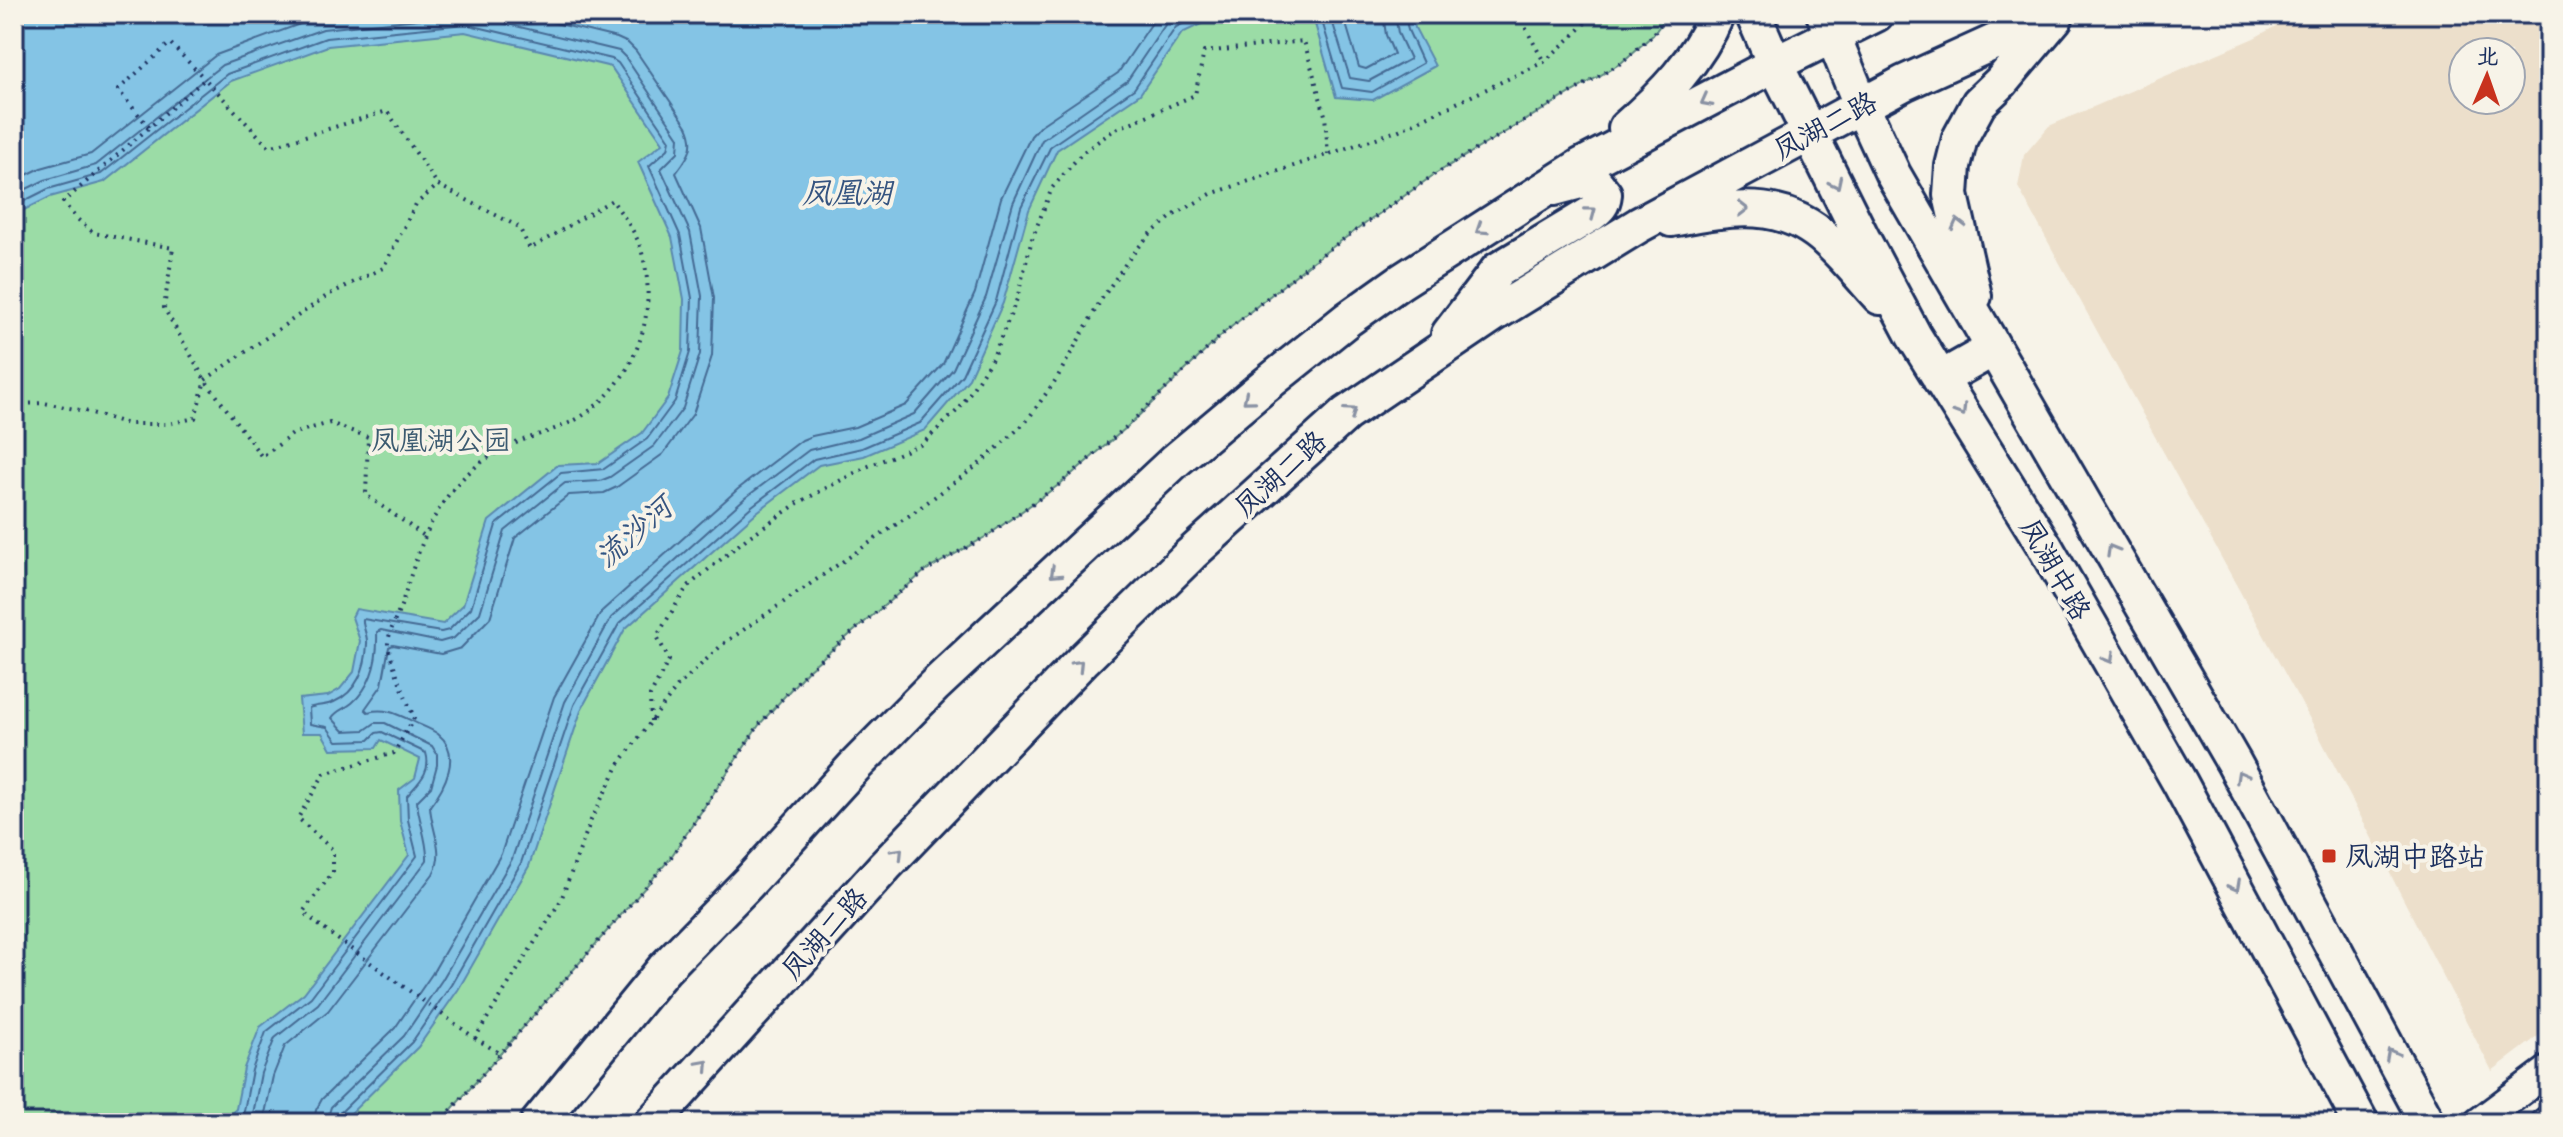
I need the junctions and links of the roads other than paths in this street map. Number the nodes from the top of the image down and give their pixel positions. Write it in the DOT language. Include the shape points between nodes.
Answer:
graph roads {
  1 [pos="1717,14"];
  2 [pos="1753,14"];
  3 [pos="1876,14"];
  4 [pos="2057,14"];
  5 [pos="1828,25"];
  6 [pos="1775,64"];
  7 [pos="1862,107"];
  8 [pos="1810,133"];
  9 [pos="1581,166"];
  10 [pos="1542,191"];
  11 [pos="1639,225"];
  12 [pos="1914,336"];
  13 [pos="1987,338"];
  14 [pos="1432,356"];
  15 [pos="1940,379"];
  16 [pos="2549,1070"];
  17 [pos="538,1123"];
  18 [pos="652,1123"];
  19 [pos="2361,1123"];
  20 [pos="2428,1123"];
  21 [pos="2478,1123"];
  1 -- 9 [label="street" via="1704,43 1655,103"];
  2 -- 6 [label="street, 凤湖中路"];
  3 -- 5 [label="street"];
  4 -- 7 [label="street, 凤湖二路"];
  13 -- 4 [label="street, one-way" via="1951,195 1953,166 1960,138 1979,103"];
  5 -- 6 [label="street"];
  5 -- 7 [label="street, 凤湖中路"];
  6 -- 8 [label="street, 凤湖中路"];
  6 -- 9 [label="street, one-way"];
  7 -- 8 [label="street, 凤湖二路"];
  7 -- 13 [label="street, 凤湖中路" via="1893,174"];
  8 -- 11 [label="street, 凤湖二路"];
  8 -- 12 [label="street, 凤湖中路, one-way"];
  9 -- 10 [label="street"];
  14 -- 10 [label="street, one-way" via="1498,270 1601,207 1604,194 1594,181 1584,180"];
  10 -- 17 [label="street, one-way" via="1348,319 1176,460 854,767 664,969"];
  11 -- 12 [label="street, one-way" via="1722,209 1781,213 1830,242"];
  11 -- 14 [label="street, 凤湖二路"];
  12 -- 15 [label="street, 凤湖中路"];
  13 -- 15 [label="street"];
  20 -- 13 [label="street, 凤湖中路, one-way" via="2234,763"];
  18 -- 14 [label="street, 凤湖二路, one-way" via="885,866 1084,659 1346,414"];
  15 -- 19 [label="street, 凤湖中路, one-way" via="2044,545 2180,783"];
  16 -- 21 [label="street"];
}
